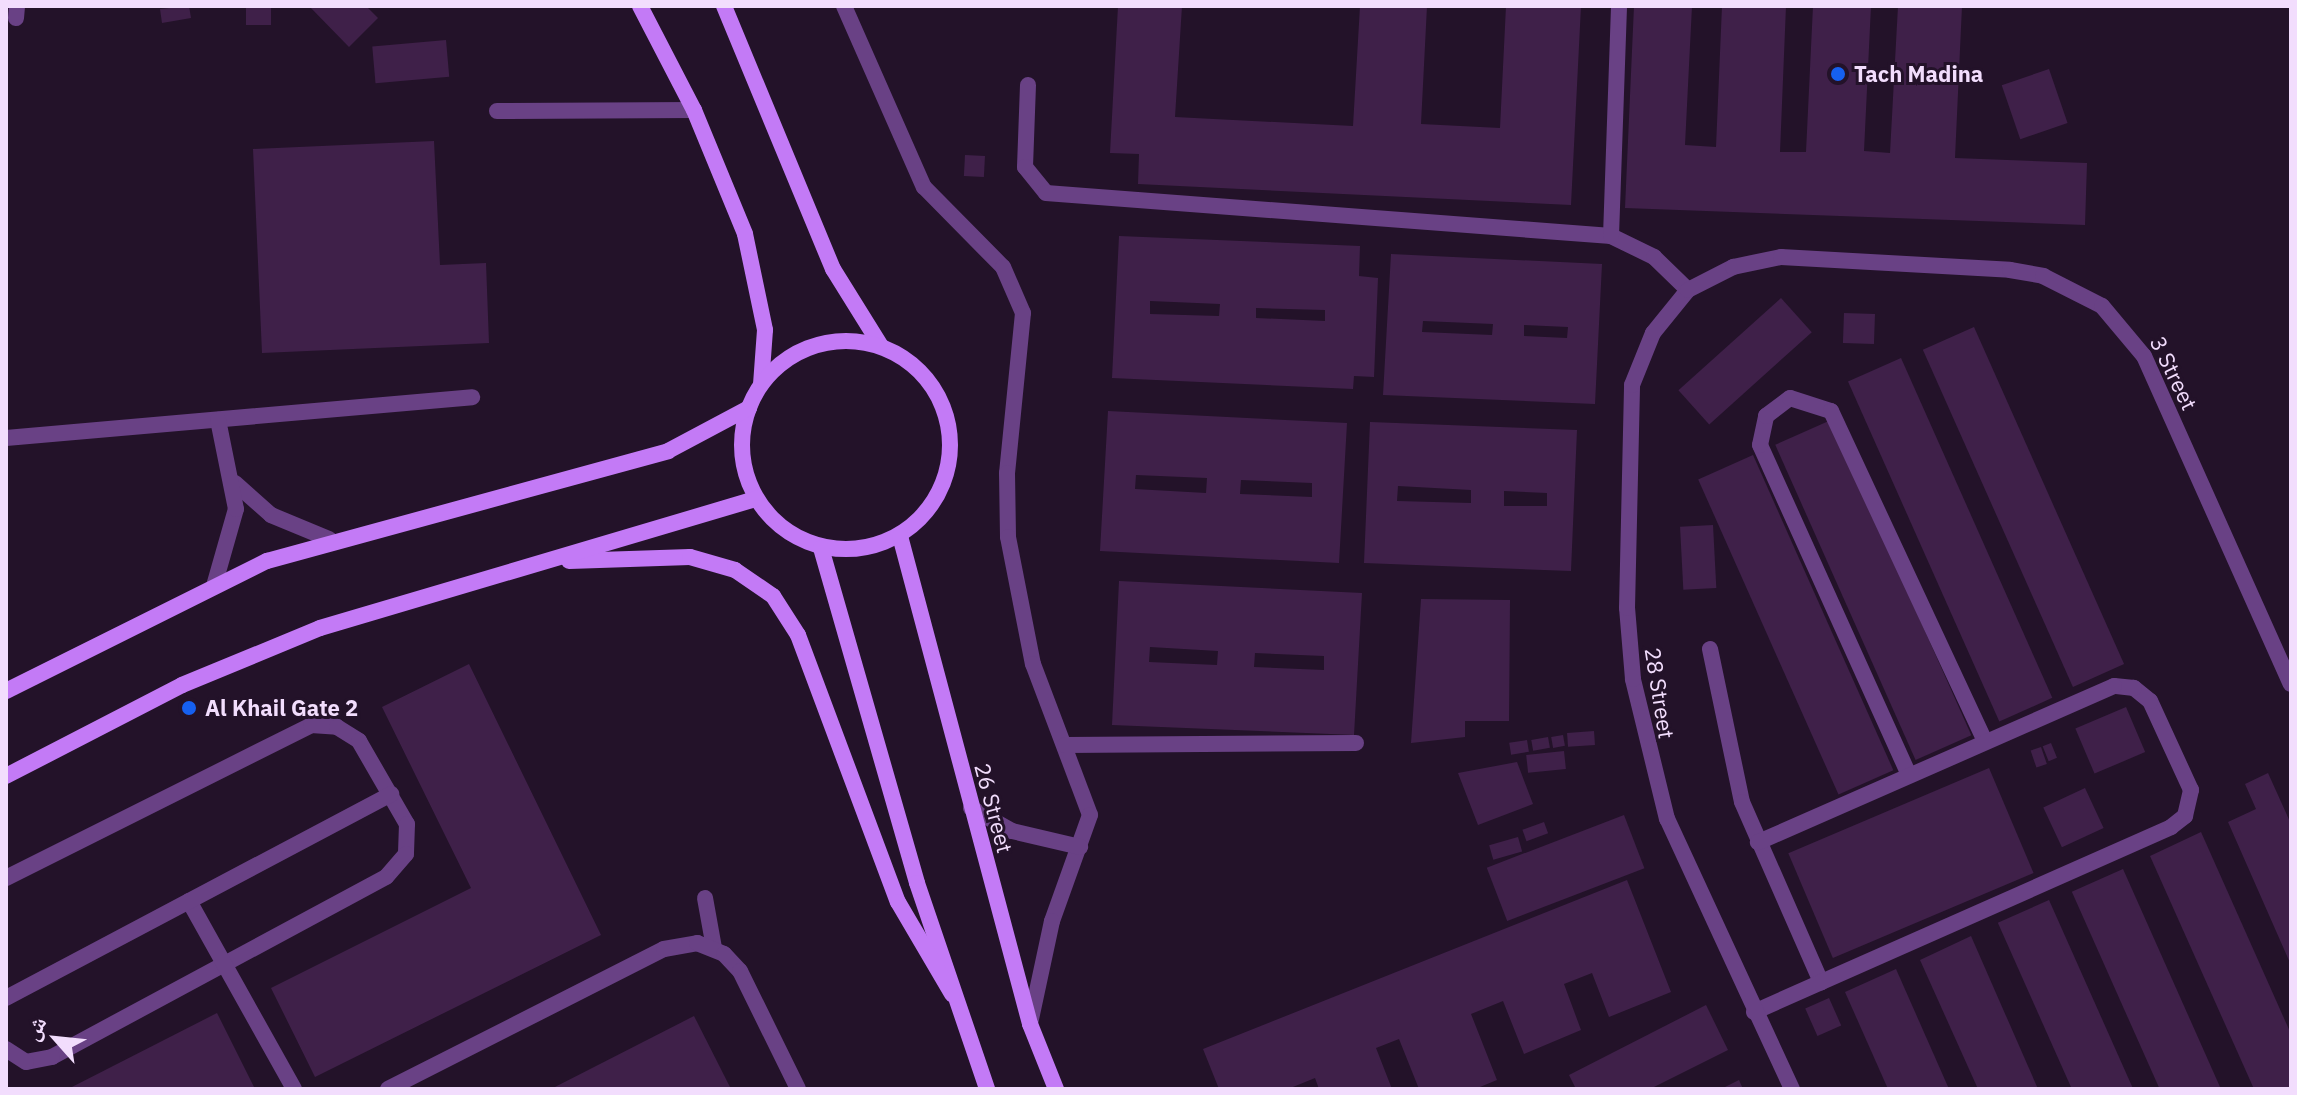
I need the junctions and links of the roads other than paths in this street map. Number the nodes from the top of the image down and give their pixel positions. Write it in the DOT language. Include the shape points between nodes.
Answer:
graph roads {
  1 [pos="640,6"];
  2 [pos="724,6"];
  3 [pos="844,6"];
  4 [pos="1619,6"];
  5 [pos="1028,85"];
  6 [pos="694,110"];
  7 [pos="497,111"];
  8 [pos="1611,236"];
  9 [pos="1688,290"];
  10 [pos="881,346"];
  11 [pos="761,384"];
  12 [pos="472,397"];
  13 [pos="749,408"];
  14 [pos="218,420"];
  15 [pos="6,438"];
  16 [pos="235,483"];
  17 [pos="756,499"];
  18 [pos="900,536"];
  19 [pos="329,539"];
  20 [pos="821,548"];
  21 [pos="543,561"];
  22 [pos="214,586"];
  23 [pos="1710,649"];
  24 [pos="2291,684"];
  25 [pos="6,691"];
  26 [pos="1985,742"];
  27 [pos="1356,743"];
  28 [pos="1065,745"];
  29 [pos="1909,775"];
  30 [pos="6,776"];
  31 [pos="391,794"];
  32 [pos="971,808"];
  33 [pos="1758,842"];
  34 [pos="1080,847"];
  35 [pos="6,878"];
  36 [pos="705,898"];
  37 [pos="189,901"];
  38 [pos="714,948"];
  39 [pos="224,962"];
  40 [pos="1821,982"];
  41 [pos="952,994"];
  42 [pos="6,998"];
  43 [pos="1754,1012"];
  44 [pos="1030,1024"];
  45 [pos="6,1049"];
  46 [pos="294,1089"];
  47 [pos="388,1089"];
  48 [pos="798,1089"];
  49 [pos="987,1089"];
  50 [pos="1056,1089"];
  51 [pos="1792,1089"];
  1 -- 6 [label="street"];
  2 -- 10 [label="street" via="833,269"];
  3 -- 28 [label="street" via="924,187 1003,267 1019,298 1025,329 1012,408 1008,537 1033,664"];
  4 -- 8 [label="street"];
  5 -- 8 [label="street" via="1025,167 1037,186 1057,196"];
  6 -- 7 [label="street"];
  6 -- 11 [label="street" via="761,294"];
  8 -- 9 [label="street" via="1654,257"];
  9 -- 24 [label="street, 3 Street" via="1733,267 1781,257 2010,270 2043,276 2102,306 2144,356"];
  9 -- 43 [label="street, 28 Street" via="1653,333 1630,399 1633,679 1667,819"];
  10 -- 11 [label="street" via="828,342 803,350"];
  10 -- 18 [label="street" via="934,387 951,452 943,485"];
  11 -- 13 [label="street"];
  12 -- 14 [label="street"];
  13 -- 17 [label="street" via="743,467"];
  13 -- 19 [label="street" via="668,451"];
  14 -- 15 [label="street"];
  14 -- 16 [label="street"];
  16 -- 19 [label="street" via="271,515"];
  16 -- 22 [label="street" via="233,534"];
  17 -- 20 [label="street" via="784,530"];
  17 -- 21 [label="street"];
  18 -- 20 [label="street" via="862,550"];
  18 -- 32 [label="street, 26 Street"];
  19 -- 22 [label="street"];
  20 -- 41 [label="street"];
  21 -- 30 [label="street" via="391,603 251,655"];
  21 -- 41 [label="street" via="690,557 735,570 773,596 798,635 898,902"];
  22 -- 25 [label="street"];
  23 -- 33 [label="street" via="1730,762"];
  26 -- 29 [label="street"];
  26 -- 29 [label="street" via="1831,411 1790,398 1766,416 1760,445"];
  26 -- 40 [label="street" via="2104,690 2134,688 2155,710 2191,790 2189,808 2171,827"];
  27 -- 28 [label="street"];
  28 -- 34 [label="street" via="1089,798"];
  29 -- 33 [label="street"];
  31 -- 35 [label="street" via="349,733 324,724 298,727"];
  31 -- 37 [label="street"];
  31 -- 39 [label="street" via="409,839 398,867"];
  32 -- 34 [label="street" via="1012,831"];
  32 -- 44 [label="street, 26 Street"];
  33 -- 40 [label="street"];
  34 -- 44 [label="street" via="1052,921"];
  36 -- 38 [label="street"];
  37 -- 39 [label="street"];
  37 -- 42 [label="street"];
  38 -- 47 [label="street" via="664,949"];
  38 -- 48 [label="street" via="740,971"];
  39 -- 45 [label="street" via="52,1057 26,1062"];
  39 -- 46 [label="street"];
  40 -- 43 [label="street"];
  41 -- 49 [label="street"];
  43 -- 51 [label="street, 28 Street"];
  44 -- 50 [label="street, 26 Street"];
}
